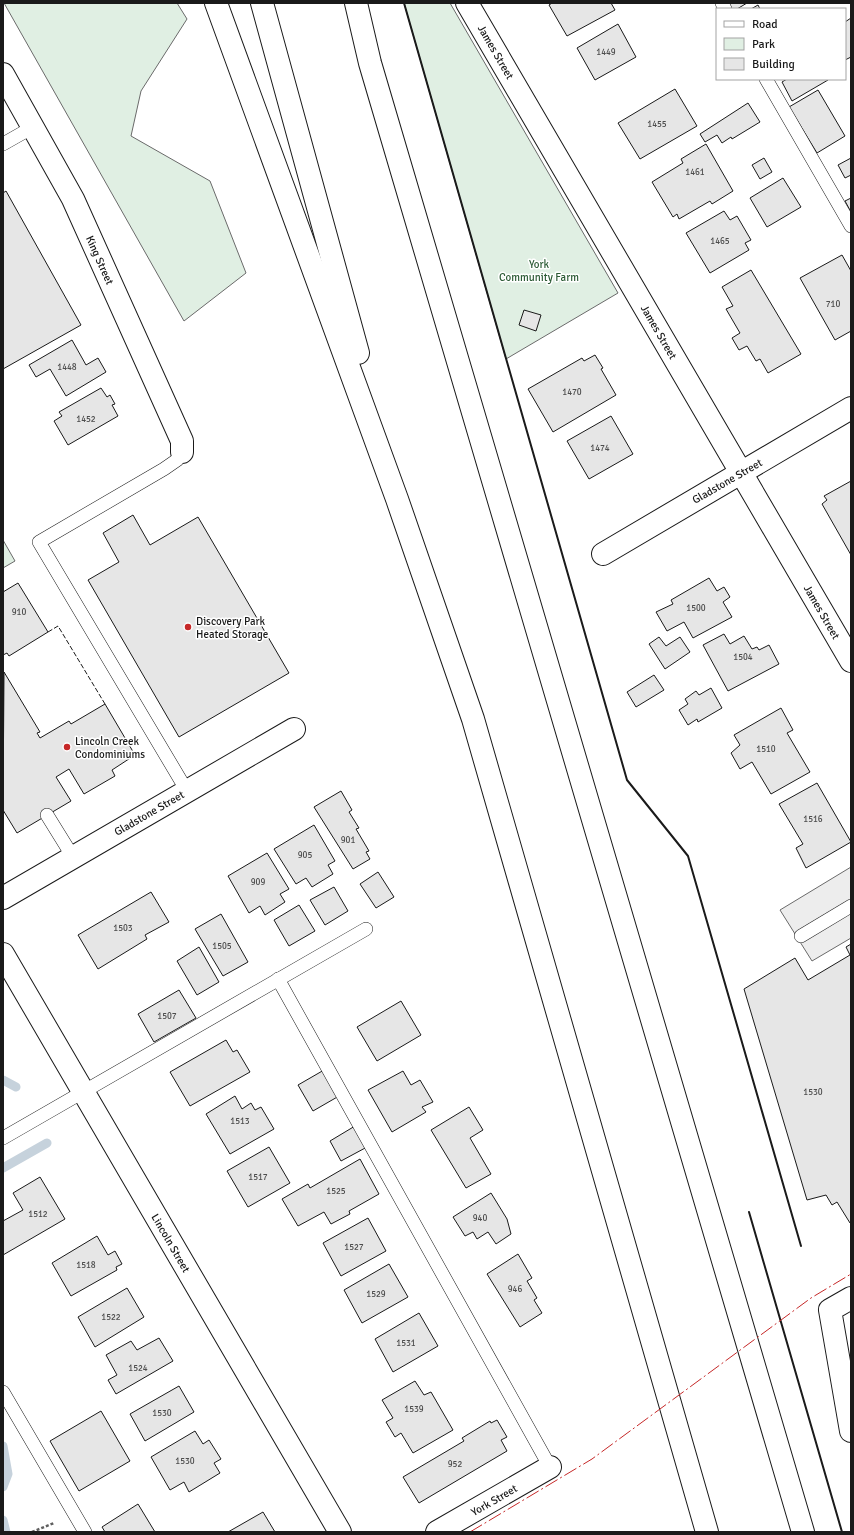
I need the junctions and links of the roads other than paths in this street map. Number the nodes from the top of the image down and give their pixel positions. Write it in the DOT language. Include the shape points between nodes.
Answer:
graph roads {
  1 [pos="216,3"];
  2 [pos="262,3"];
  3 [pos="356,3"];
  4 [pos="467,3"];
  5 [pos="3,74"];
  6 [pos="767,80"];
  7 [pos="33,127"];
  8 [pos="3,144"];
  9 [pos="851,226"];
  10 [pos="851,408"];
  11 [pos="182,452"];
  12 [pos="741,473"];
  13 [pos="397,499"];
  14 [pos="603,554"];
  15 [pos="848,649"];
  16 [pos="294,729"];
  17 [pos="187,791"];
  18 [pos="47,815"];
  19 [pos="73,857"];
  20 [pos="3,898"];
  21 [pos="851,906"];
  22 [pos="366,929"];
  23 [pos="801,936"];
  24 [pos="3,954"];
  25 [pos="278,979"];
  26 [pos="83,1092"];
  27 [pos="3,1138"];
  28 [pos="851,1298"];
  29 [pos="3,1392"];
  30 [pos="851,1431"];
  31 [pos="550,1467"];
  32 [pos="85,1532"];
  33 [pos="340,1532"];
  34 [pos="437,1532"];
  35 [pos="707,1532"];
  36 [pos="803,1532"];
  1 -- 13 [label="main road"];
  2 -- 13 [label="main road"];
  3 -- 36 [label="main road" via="370,63"];
  4 -- 12 [label="main road, James Street"];
  5 -- 7 [label="main road, King Street"];
  6 -- 9 [label="lane"];
  7 -- 8 [label="lane"];
  7 -- 11 [label="main road, King Street" via="73,199 182,440"];
  10 -- 12 [label="main road, Gladstone Street"];
  11 -- 17 [label="lane" via="177,460 164,469 39,542"];
  12 -- 14 [label="main road, Gladstone Street"];
  12 -- 15 [label="main road, James Street"];
  13 -- 35 [label="main road" via="473,718"];
  16 -- 17 [label="main road, Gladstone Street"];
  17 -- 19 [label="main road, Gladstone Street"];
  18 -- 19 [label="lane"];
  19 -- 20 [label="main road, Gladstone Street"];
  21 -- 23 [label="lane"];
  22 -- 25 [label="lane"];
  24 -- 26 [label="main road, Lincoln Street"];
  25 -- 26 [label="lane"];
  25 -- 31 [label="lane"];
  26 -- 27 [label="lane"];
  26 -- 33 [label="main road, Lincoln Street"];
  28 -- 30 [label="main road" via="830,1310"];
  29 -- 32 [label="lane"];
  31 -- 34 [label="main road, York Street"];
}
